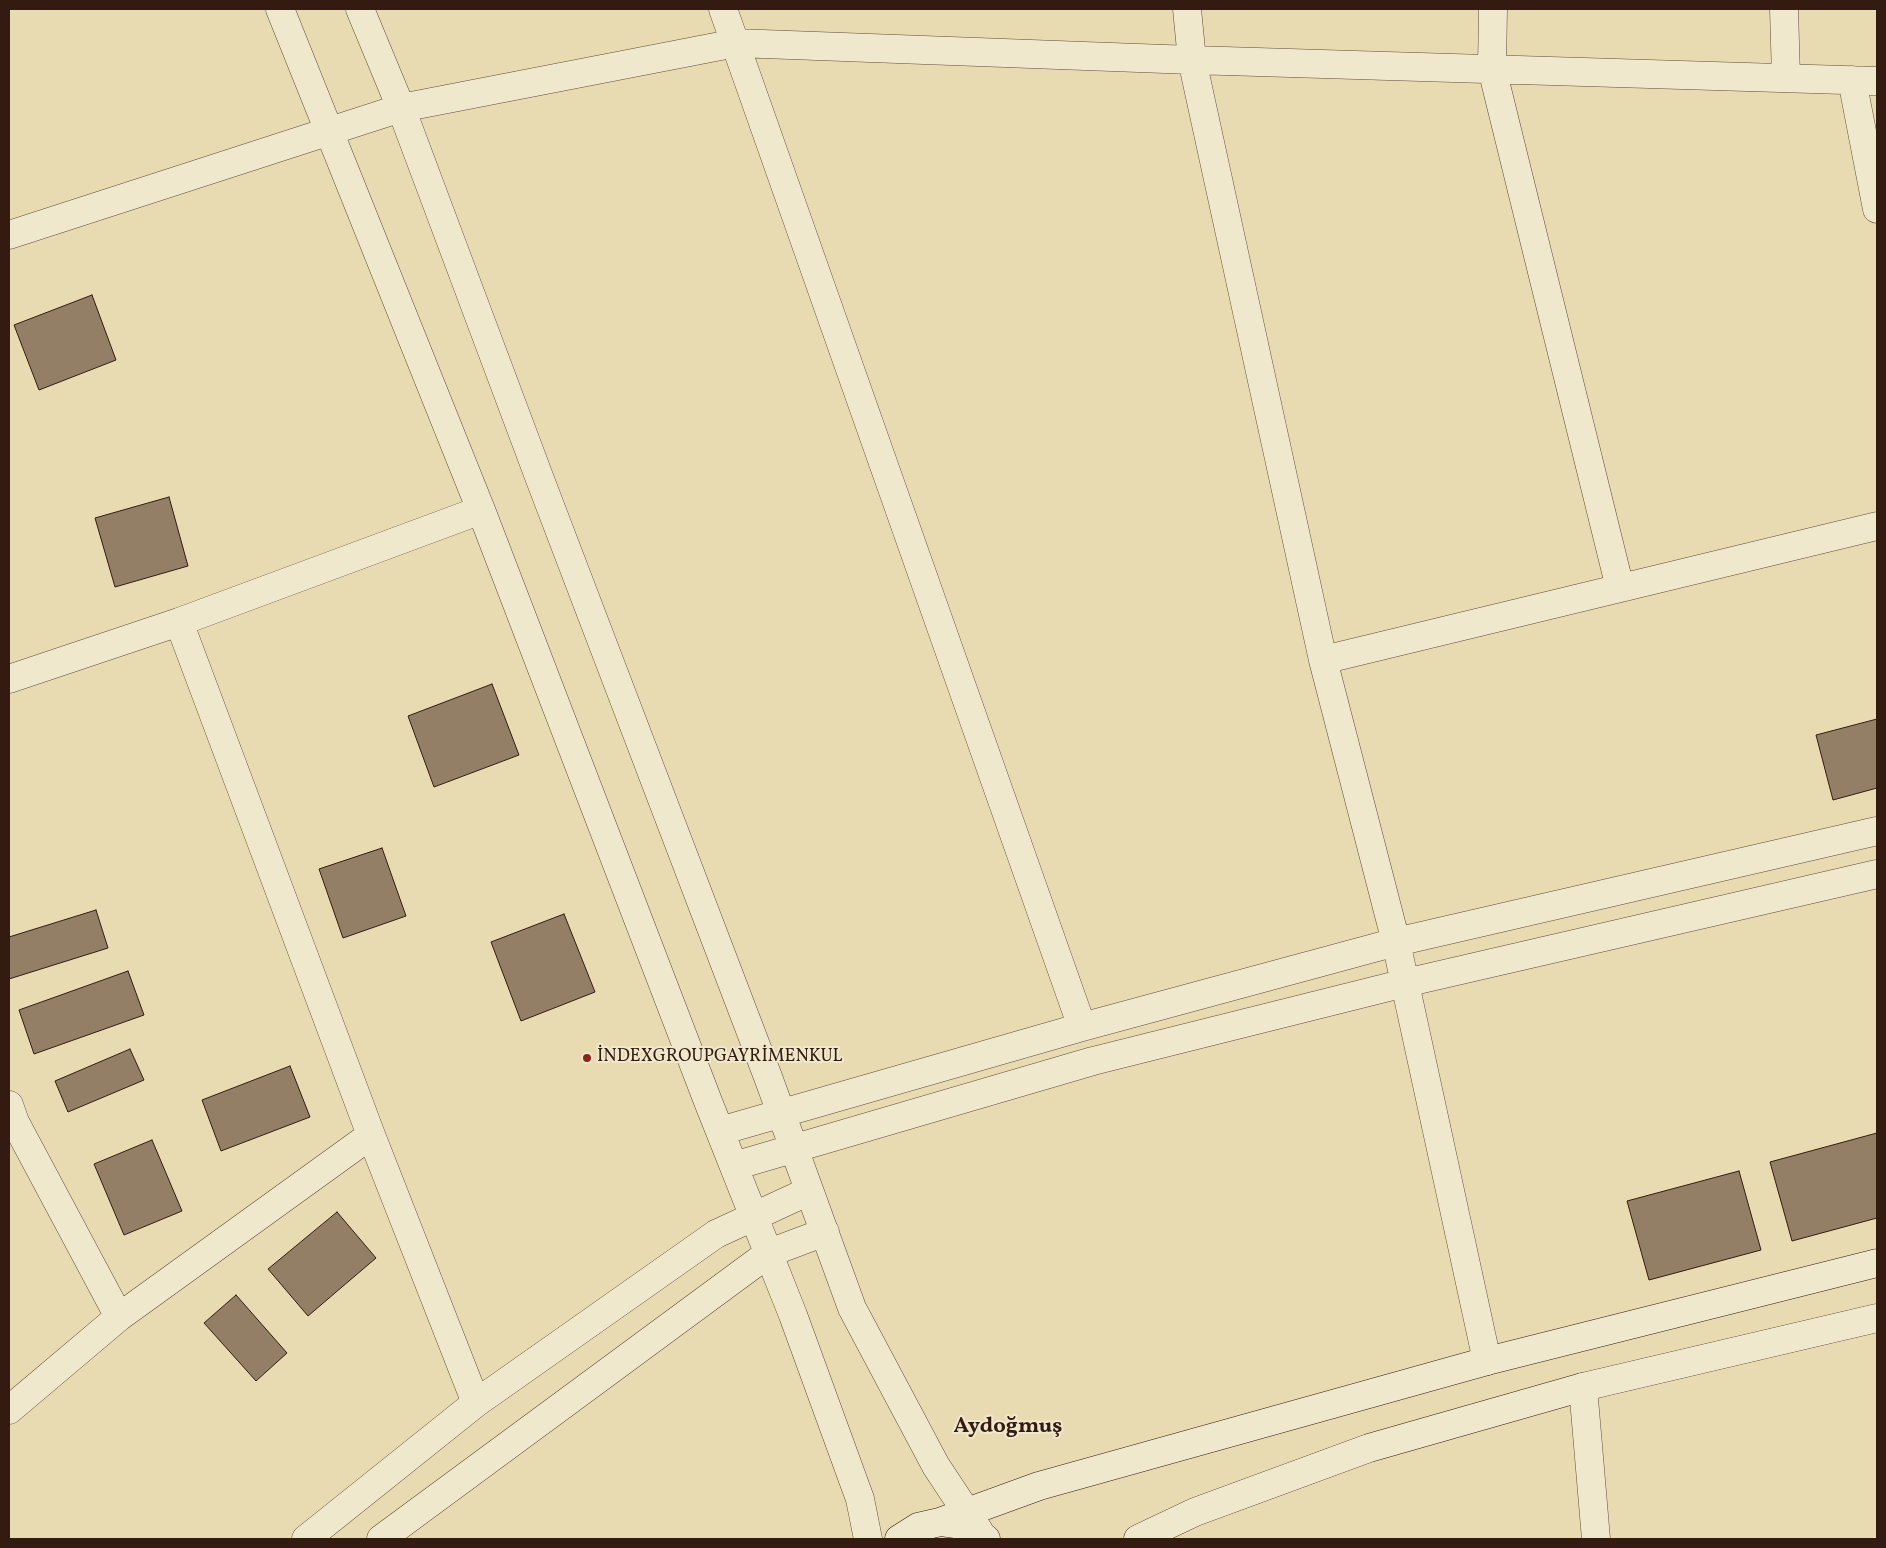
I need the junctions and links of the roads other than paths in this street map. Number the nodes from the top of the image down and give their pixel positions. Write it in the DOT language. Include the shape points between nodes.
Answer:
graph roads {
  1 [pos="280,9"];
  2 [pos="360,9"];
  3 [pos="723,9"];
  4 [pos="1187,9"];
  5 [pos="1493,9"];
  6 [pos="1784,9"];
  7 [pos="736,43"];
  8 [pos="1192,60"];
  9 [pos="1492,69"];
  10 [pos="1786,77"];
  11 [pos="1865,80"];
  12 [pos="401,108"];
  13 [pos="329,131"];
  14 [pos="1877,209"];
  15 [pos="9,235"];
  16 [pos="480,510"];
  17 [pos="1877,526"];
  18 [pos="1620,588"];
  19 [pos="179,622"];
  20 [pos="1323,660"];
  21 [pos="9,679"];
  22 [pos="1877,831"];
  23 [pos="1877,874"];
  24 [pos="1396,942"];
  25 [pos="1405,983"];
  26 [pos="1082,1027"];
  27 [pos="781,1113"];
  28 [pos="11,1117"];
  29 [pos="720,1131"];
  30 [pos="371,1135"];
  31 [pos="794,1149"];
  32 [pos="734,1166"];
  33 [pos="810,1191"];
  34 [pos="754,1216"];
  35 [pos="825,1232"];
  36 [pos="769,1253"];
  37 [pos="1877,1263"];
  38 [pos="119,1317"];
  39 [pos="1877,1318"];
  40 [pos="1487,1361"];
  41 [pos="1583,1387"];
  42 [pos="476,1403"];
  43 [pos="9,1410"];
  44 [pos="978,1529"];
  45 [pos="306,1539"];
  46 [pos="381,1539"];
  47 [pos="868,1539"];
  48 [pos="899,1539"];
  49 [pos="1138,1539"];
  50 [pos="1596,1539"];
  1 -- 13 [label="street"];
  2 -- 12 [label="street"];
  3 -- 7 [label="street"];
  4 -- 8 [label="street"];
  5 -- 9 [label="street"];
  6 -- 10 [label="street"];
  7 -- 8 [label="street"];
  7 -- 12 [label="street"];
  7 -- 26 [label="street"];
  8 -- 9 [label="street"];
  8 -- 20 [label="street"];
  9 -- 10 [label="street"];
  9 -- 18 [label="street"];
  10 -- 11 [label="street"];
  11 -- 14 [label="street"];
  12 -- 13 [label="street"];
  12 -- 27 [label="street"];
  13 -- 15 [label="street"];
  13 -- 16 [label="street"];
  16 -- 19 [label="street"];
  16 -- 29 [label="street"];
  17 -- 18 [label="street"];
  18 -- 20 [label="street"];
  19 -- 21 [label="street"];
  19 -- 30 [label="street"];
  20 -- 24 [label="street"];
  22 -- 24 [label="street"];
  23 -- 25 [label="street"];
  24 -- 25 [label="street"];
  24 -- 26 [label="street"];
  25 -- 31 [label="street" via="1093,1061"];
  25 -- 40 [label="street"];
  26 -- 27 [label="street"];
  27 -- 29 [label="street"];
  27 -- 31 [label="street"];
  28 -- 38 [label="street"];
  29 -- 32 [label="street"];
  30 -- 38 [label="street"];
  30 -- 42 [label="street"];
  31 -- 32 [label="street"];
  31 -- 33 [label="street"];
  32 -- 34 [label="street"];
  33 -- 34 [label="street"];
  33 -- 35 [label="street"];
  34 -- 36 [label="street"];
  34 -- 42 [label="street" via="716,1234"];
  35 -- 36 [label="street"];
  35 -- 44 [label="street" via="852,1308 936,1466"];
  36 -- 46 [label="street"];
  36 -- 47 [label="street" via="860,1499"];
  37 -- 40 [label="street"];
  38 -- 43 [label="street"];
  39 -- 41 [label="street"];
  40 -- 44 [label="street" via="1039,1486"];
  41 -- 49 [label="street" via="1368,1448 1195,1512"];
  41 -- 50 [label="street"];
  42 -- 45 [label="street"];
  44 -- 48 [label="street" via="940,1522 918,1527"];
}
